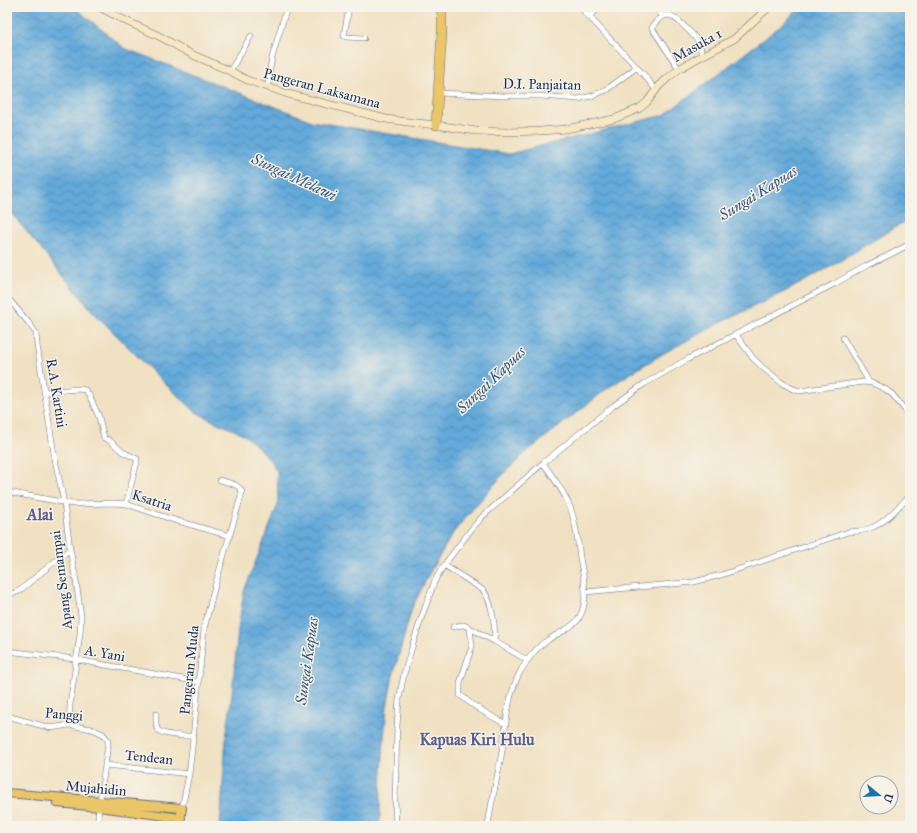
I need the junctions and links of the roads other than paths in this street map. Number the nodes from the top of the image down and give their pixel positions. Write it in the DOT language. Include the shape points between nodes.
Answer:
graph roads {
  1 [pos="98,7"];
  2 [pos="287,7"];
  3 [pos="349,7"];
  4 [pos="441,7"];
  5 [pos="580,7"];
  6 [pos="600,7"];
  7 [pos="654,7"];
  8 [pos="769,7"];
  9 [pos="663,16"];
  10 [pos="589,17"];
  11 [pos="251,36"];
  12 [pos="364,38"];
  13 [pos="704,55"];
  14 [pos="637,67"];
  15 [pos="679,69"];
  16 [pos="230,71"];
  17 [pos="268,87"];
  18 [pos="656,90"];
  19 [pos="438,93"];
  20 [pos="436,125"];
  21 [pos="910,244"];
  22 [pos="7,297"];
  23 [pos="736,335"];
  24 [pos="843,338"];
  25 [pos="868,382"];
  26 [pos="44,392"];
  27 [pos="910,416"];
  28 [pos="543,463"];
  29 [pos="220,480"];
  30 [pos="7,492"];
  31 [pos="910,496"];
  32 [pos="64,503"];
  33 [pos="126,504"];
  34 [pos="230,536"];
  35 [pos="70,549"];
  36 [pos="444,565"];
  37 [pos="585,592"];
  38 [pos="7,594"];
  39 [pos="453,627"];
  40 [pos="470,628"];
  41 [pos="494,641"];
  42 [pos="7,651"];
  43 [pos="77,660"];
  44 [pos="527,660"];
  45 [pos="199,682"];
  46 [pos="156,714"];
  47 [pos="7,716"];
  48 [pos="506,724"];
  49 [pos="69,726"];
  50 [pos="194,736"];
  51 [pos="106,765"];
  52 [pos="189,774"];
  53 [pos="7,793"];
  54 [pos="7,799"];
  55 [pos="99,804"];
  56 [pos="182,808"];
  57 [pos="180,822"];
  58 [pos="97,826"];
  59 [pos="396,826"];
  60 [pos="488,826"];
  1 -- 16 [label="street, Pangeran Laksamana"];
  2 -- 17 [label="street" via="272,54"];
  3 -- 12 [label="street" via="344,36"];
  4 -- 19 [label="highway"];
  5 -- 10 [label="street"];
  6 -- 10 [label="street"];
  7 -- 9 [label="street"];
  8 -- 13 [label="street, Masuka 1" via="740,35"];
  9 -- 13 [label="street" via="673,16 696,39"];
  9 -- 15 [label="street" via="652,28"];
  10 -- 14 [label="street"];
  11 -- 16 [label="street"];
  13 -- 15 [label="street, Masuka 1"];
  14 -- 18 [label="street"];
  14 -- 19 [label="street, D.I. Panjaitan" via="606,90 578,99"];
  15 -- 18 [label="street, Masuka 1"];
  16 -- 17 [label="street, Pangeran Laksamana"];
  17 -- 20 [label="street, Pangeran Laksamana" via="386,119"];
  18 -- 20 [label="street, Masuka 1" via="648,102 628,114 566,129 476,132"];
  19 -- 20 [label="highway"];
  21 -- 23 [label="street"];
  22 -- 26 [label="street, R.A. Kartini" via="36,333"];
  23 -- 25 [label="street" via="762,367 793,389 800,391"];
  23 -- 28 [label="street" via="688,359 632,392"];
  24 -- 25 [label="street"];
  25 -- 27 [label="street" via="881,386 892,394"];
  26 -- 32 [label="street, R.A. Kartini"];
  26 -- 33 [label="street" via="85,390 99,417 104,438 137,459"];
  28 -- 36 [label="street" via="482,517"];
  28 -- 37 [label="street" via="562,490 570,508 576,528"];
  29 -- 34 [label="street, Pangeran Muda" via="236,485 242,490 242,498"];
  30 -- 32 [label="street, Ksatria"];
  31 -- 37 [label="street" via="875,527 848,532 745,568 700,581"];
  32 -- 33 [label="street, Ksatria"];
  32 -- 35 [label="street, Apang Semampai"];
  33 -- 34 [label="street, Ksatria"];
  34 -- 45 [label="street, Pangeran Muda" via="204,629"];
  35 -- 38 [label="street" via="19,591"];
  35 -- 43 [label="street, Apang Semampai" via="81,616"];
  36 -- 41 [label="street" via="485,592 492,612"];
  36 -- 59 [label="street" via="435,580 421,619 399,699"];
  37 -- 44 [label="street" via="583,610 577,621 546,641"];
  39 -- 40 [label="street" via="462,625"];
  40 -- 41 [label="street"];
  40 -- 48 [label="street" via="472,646 460,683 460,695 489,716"];
  41 -- 44 [label="street"];
  42 -- 43 [label="street, A. Yani"];
  43 -- 45 [label="street, A. Yani"];
  43 -- 49 [label="street, Apang Semampai"];
  44 -- 48 [label="street" via="514,686"];
  45 -- 50 [label="street, Pangeran Muda"];
  46 -- 50 [label="street" via="158,730 167,734"];
  47 -- 49 [label="street, Panggi" via="51,728"];
  48 -- 60 [label="street"];
  49 -- 51 [label="street, Panggi" via="92,729 103,734 108,740"];
  50 -- 52 [label="street, Pangeran Muda"];
  51 -- 52 [label="street, Tendean"];
  51 -- 55 [label="street"];
  52 -- 56 [label="street, Pangeran Muda"];
  53 -- 55 [label="main road, Mujahidin"];
  54 -- 55 [label="main road"];
  55 -- 56 [label="main road, Mujahidin"];
  55 -- 57 [label="main road"];
  55 -- 58 [label="street"];
  56 -- 57 [label="main road"];
}
